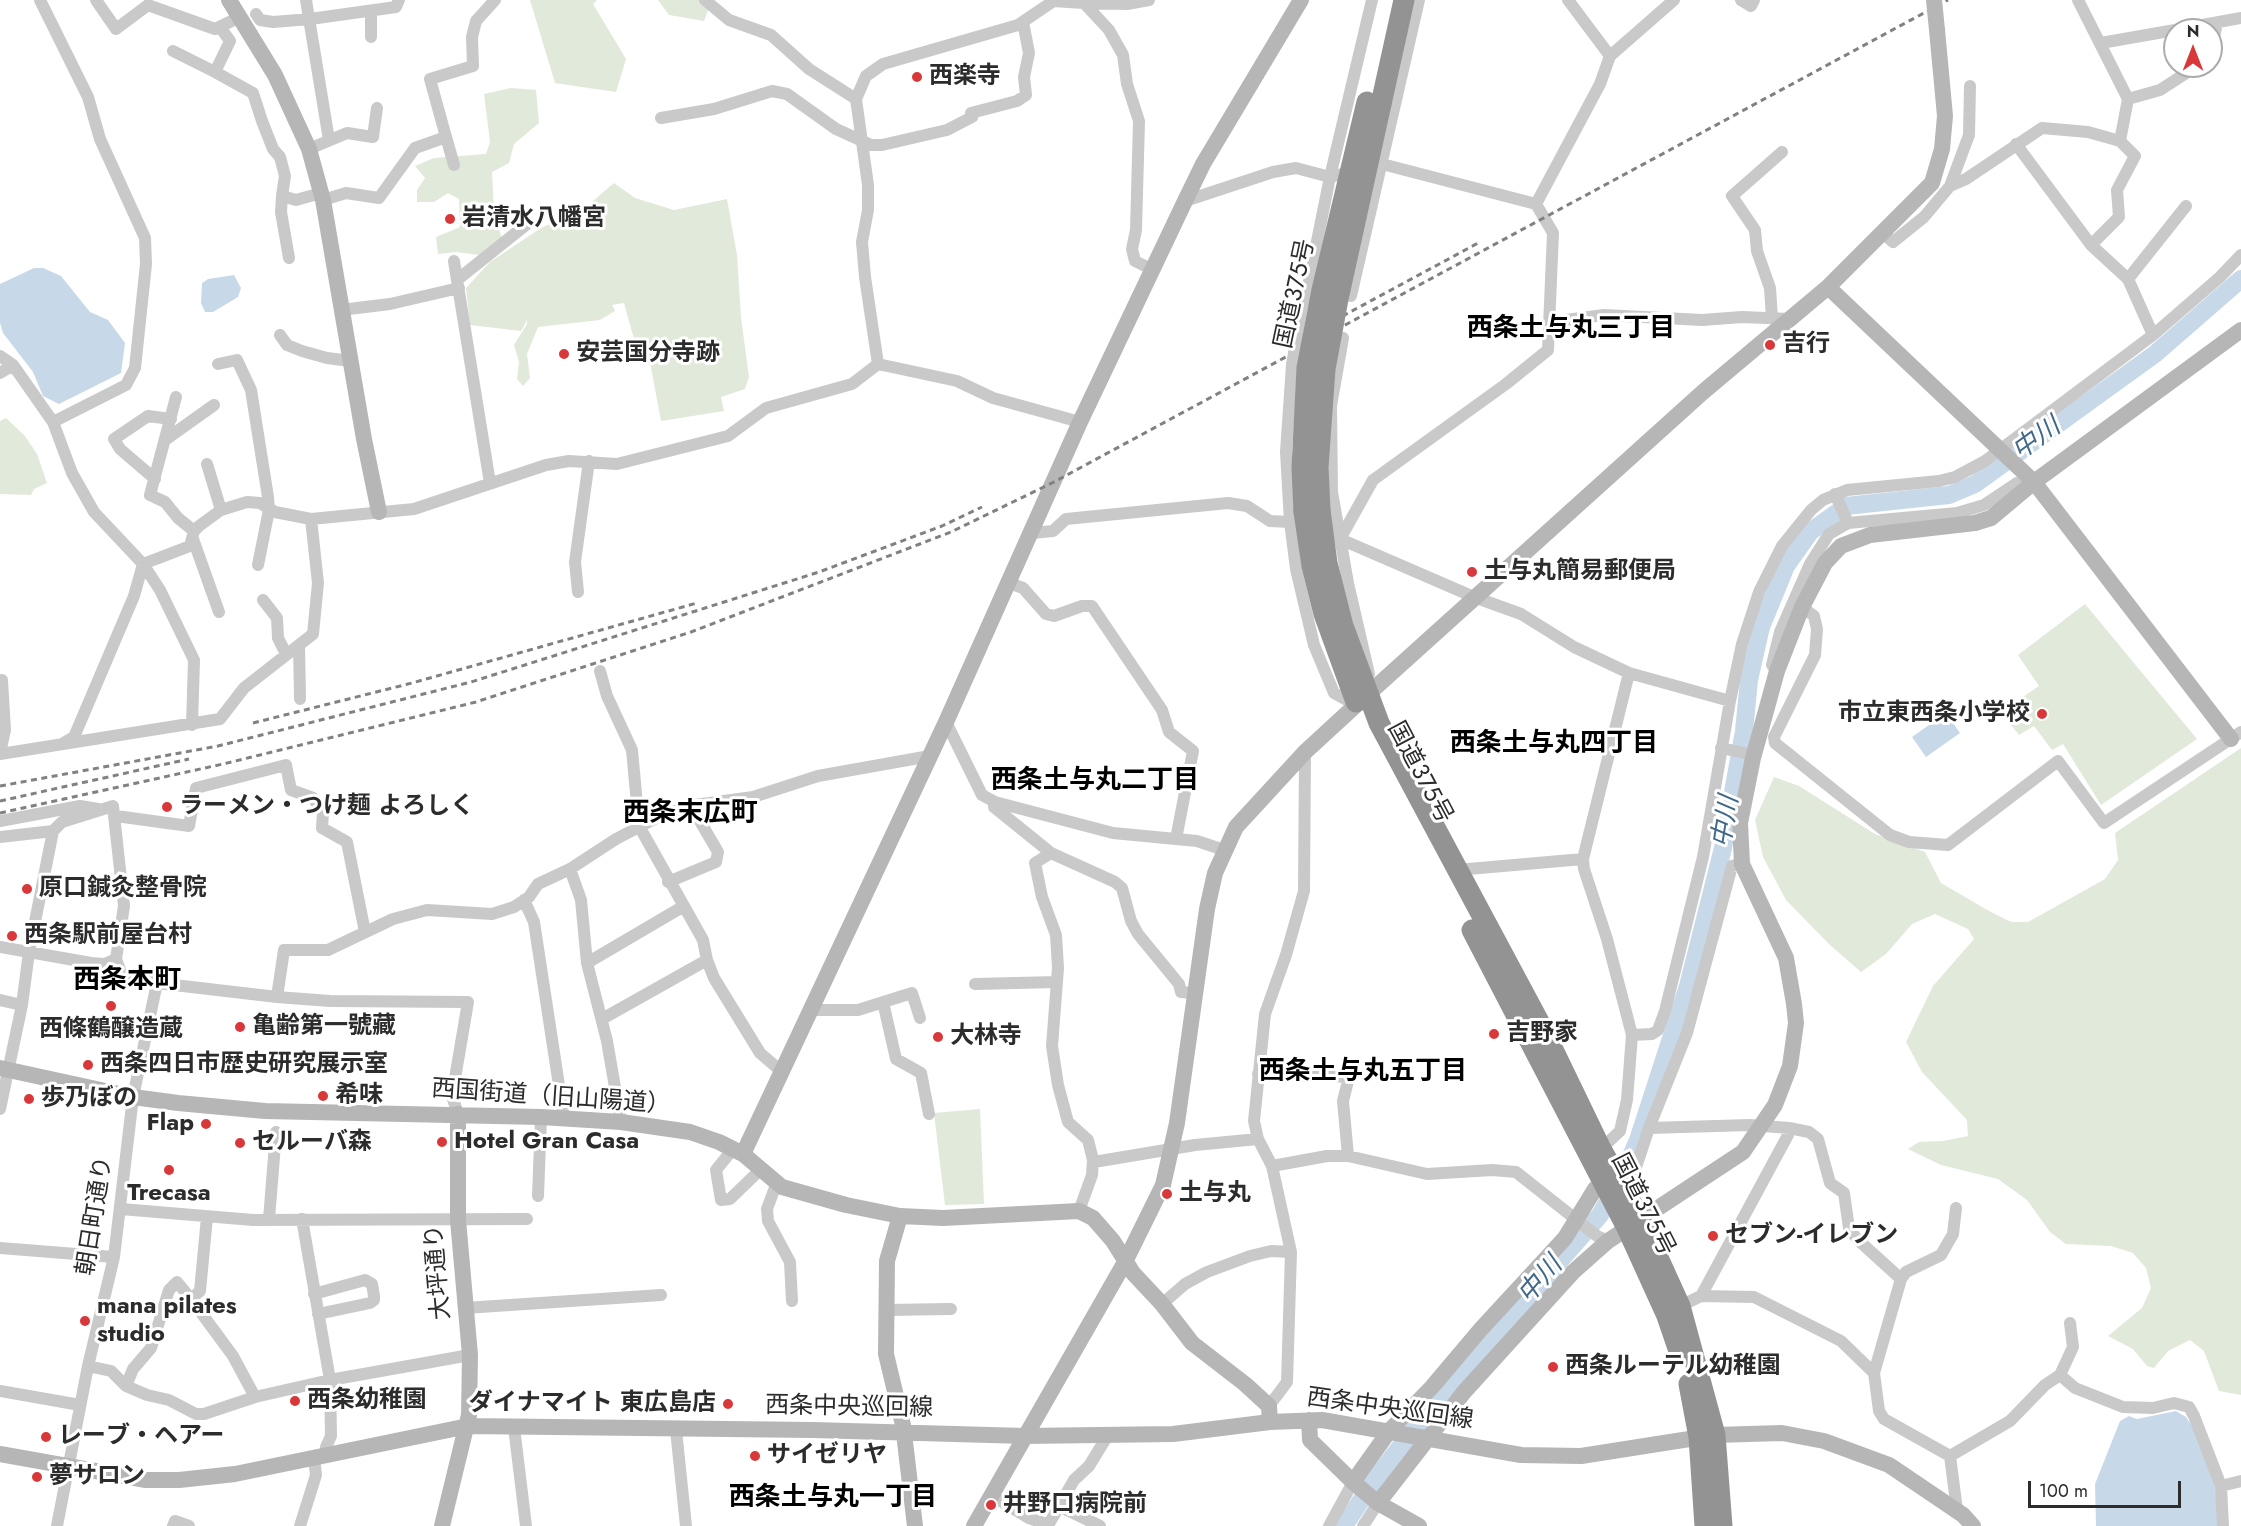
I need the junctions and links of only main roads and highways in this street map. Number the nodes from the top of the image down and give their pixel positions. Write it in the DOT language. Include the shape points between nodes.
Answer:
graph roads {
  1 [pos="1391,0"];
  2 [pos="1404,0"];
  3 [pos="1374,103"];
  4 [pos="1362,700"];
  5 [pos="1621,1200"];
  6 [pos="1634,1224"];
  7 [pos="1707,1436"];
  8 [pos="1705,1526"];
  9 [pos="1722,1526"];
  1 -- 3 [label="highway, 国道375号"];
  2 -- 3 [label="highway, 国道375号"];
  3 -- 4 [label="highway, 国道375号, bridge" via="1322,290 1307,368 1303,458 1312,566 1324,614"];
  4 -- 5 [label="highway, 国道375号" via="1546,1035 1603,1153"];
  4 -- 5 [label="highway, 国道375号" via="1366,729 1603,1183"];
  5 -- 6 [label="highway, 国道375号"];
  6 -- 7 [label="highway, 国道375号"];
  6 -- 7 [label="highway, 国道375号" via="1680,1306"];
  7 -- 8 [label="highway, 国道375号"];
  7 -- 9 [label="highway, 国道375号"];
}
